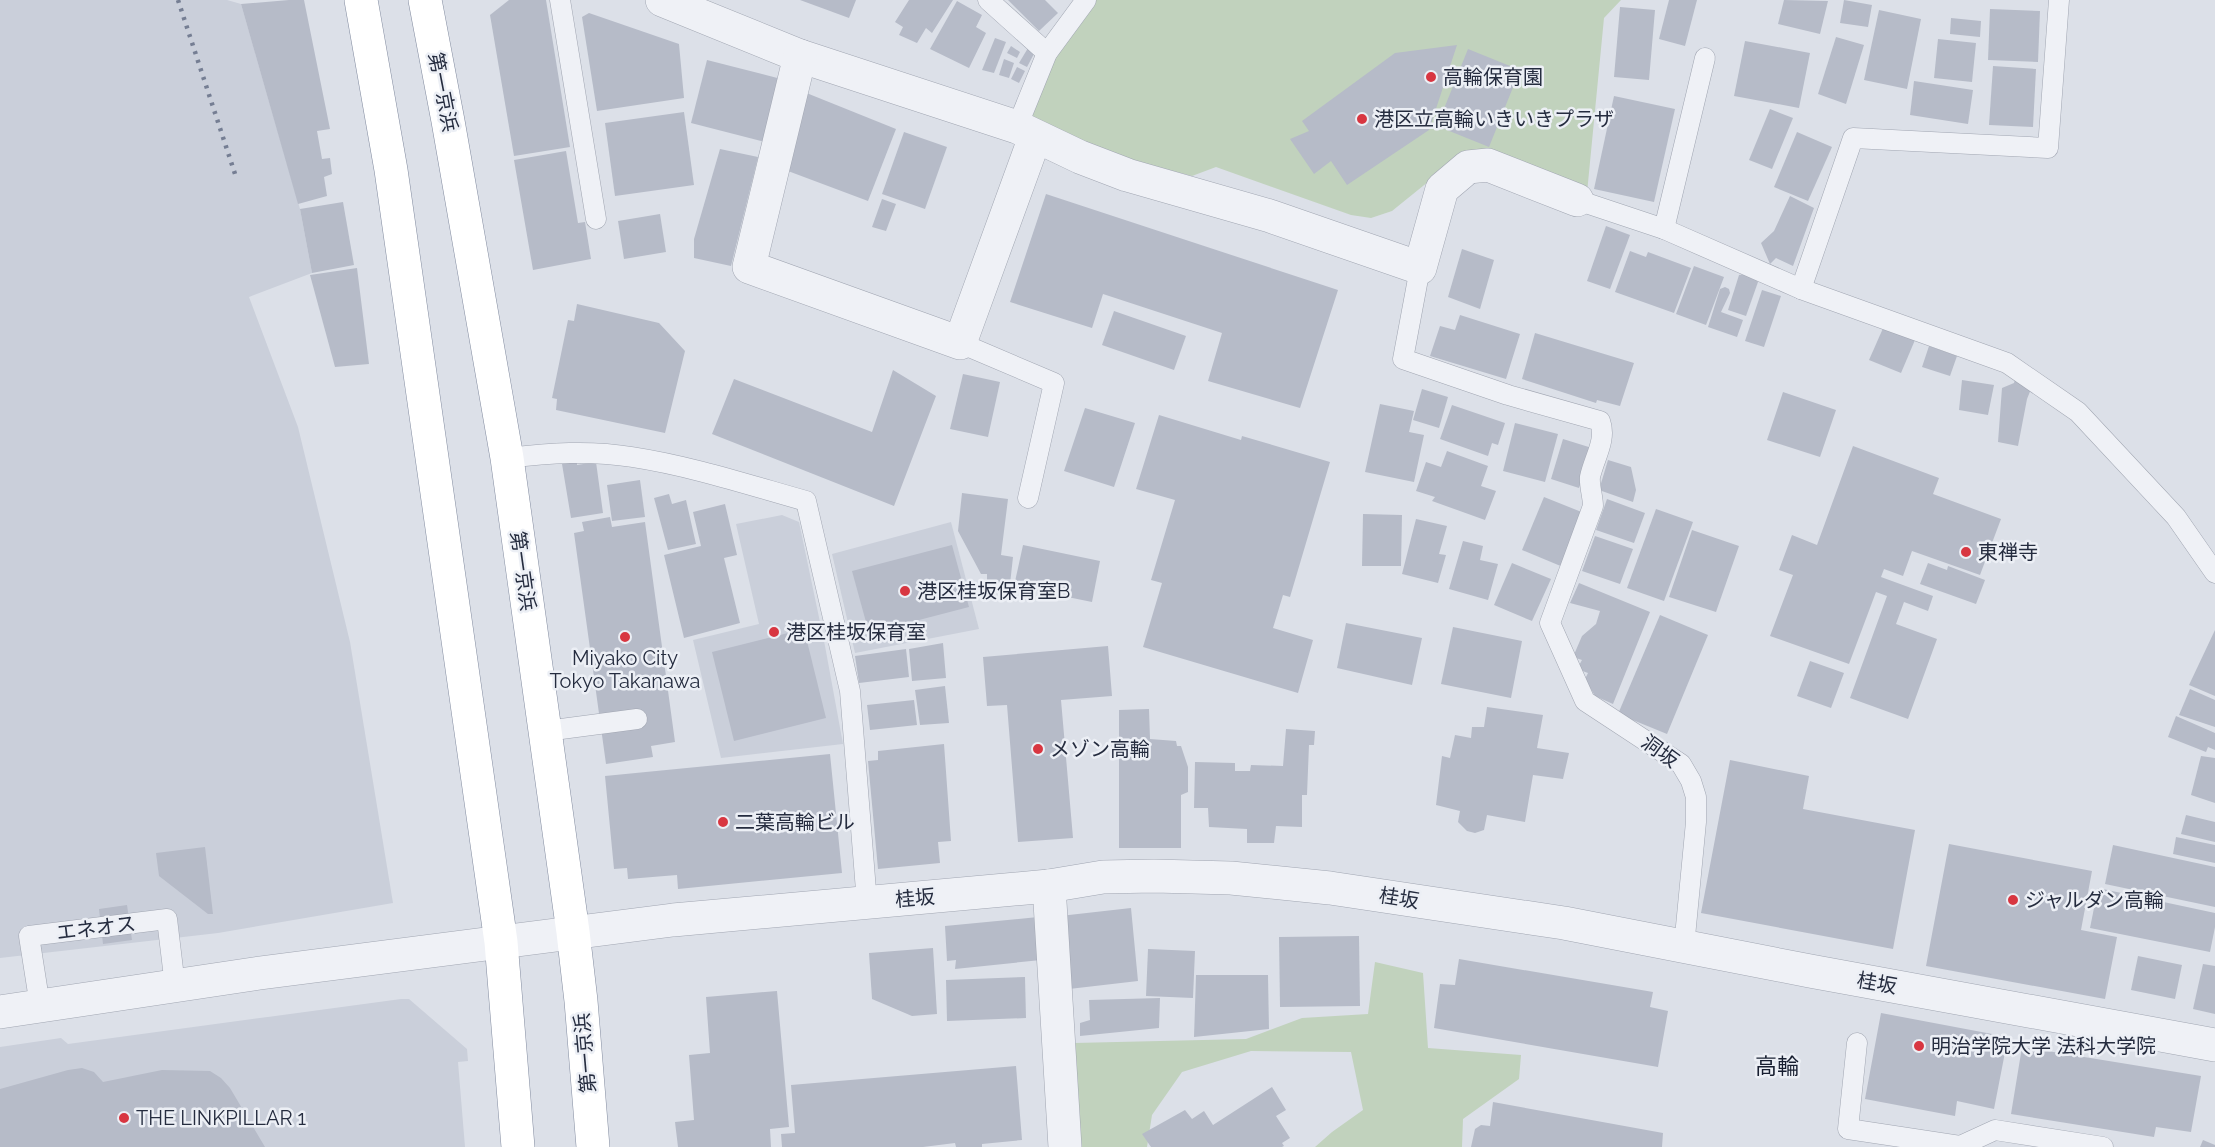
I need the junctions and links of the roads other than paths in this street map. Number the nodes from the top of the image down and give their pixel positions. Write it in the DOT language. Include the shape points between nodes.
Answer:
graph roads {
  1 [pos="361,0"];
  2 [pos="425,0"];
  3 [pos="560,0"];
  4 [pos="662,0"];
  5 [pos="988,0"];
  6 [pos="1086,0"];
  7 [pos="2059,0"];
  8 [pos="1047,53"];
  9 [pos="800,56"];
  10 [pos="1705,58"];
  11 [pos="1026,132"];
  12 [pos="1577,200"];
  13 [pos="596,219"];
  14 [pos="1664,229"];
  15 [pos="1420,268"];
  16 [pos="1801,289"];
  17 [pos="960,343"];
  18 [pos="507,458"];
  19 [pos="1028,498"];
  20 [pos="2215,573"];
  21 [pos="637,719"];
  22 [pos="546,731"];
  23 [pos="1049,886"];
  24 [pos="867,903"];
  25 [pos="573,932"];
  26 [pos="501,942"];
  27 [pos="1684,947"];
  28 [pos="176,986"];
  29 [pos="40,1006"];
  30 [pos="0,1014"];
  31 [pos="1857,1043"];
  32 [pos="2215,1045"];
  33 [pos="518,1147"];
  34 [pos="593,1147"];
  35 [pos="1065,1147"];
  36 [pos="2103,1147"];
  1 -- 26 [label="highway" via="391,170"];
  2 -- 18 [label="highway, 第一京浜"];
  3 -- 13 [label="lane"];
  4 -- 9 [label="street"];
  5 -- 8 [label="lane"];
  6 -- 8 [label="lane"];
  7 -- 16 [label="lane" via="2048,148 1853,138"];
  8 -- 11 [label="lane"];
  9 -- 11 [label="street"];
  9 -- 17 [label="street" via="749,267"];
  10 -- 14 [label="lane"];
  11 -- 15 [label="street" via="1127,175 1270,216"];
  11 -- 17 [label="street"];
  12 -- 14 [label="lane"];
  12 -- 15 [label="street" via="1488,165 1468,167 1442,189"];
  14 -- 16 [label="lane"];
  15 -- 27 [label="lane, 洞坂" via="1403,360 1600,421 1604,432 1589,480 1593,506 1550,623 1585,701 1681,764 1691,781 1696,797 1696,822"];
  16 -- 20 [label="lane" via="2007,363 2078,412 2176,517"];
  17 -- 19 [label="lane" via="1054,383"];
  18 -- 22 [label="highway, 第一京浜"];
  18 -- 24 [label="lane" via="555,453 631,457 806,501 850,692"];
  21 -- 22 [label="lane"];
  22 -- 25 [label="highway, 第一京浜"];
  23 -- 24 [label="street, 桂坂"];
  23 -- 27 [label="street, 桂坂" via="1102,877 1231,878 1330,888 1564,923"];
  23 -- 35 [label="street"];
  24 -- 25 [label="street, 桂坂"];
  25 -- 26 [label="street, 桂坂"];
  25 -- 34 [label="highway, 第一京浜"];
  26 -- 28 [label="street"];
  26 -- 30 [label="street"];
  26 -- 33 [label="highway"];
  27 -- 32 [label="street, 桂坂"];
  28 -- 29 [label="street"];
  28 -- 29 [label="lane, エネオス" via="167,919 29,936"];
  29 -- 30 [label="street"];
  31 -- 36 [label="lane" via="1848,1129 1960,1146 1995,1130"];
}
